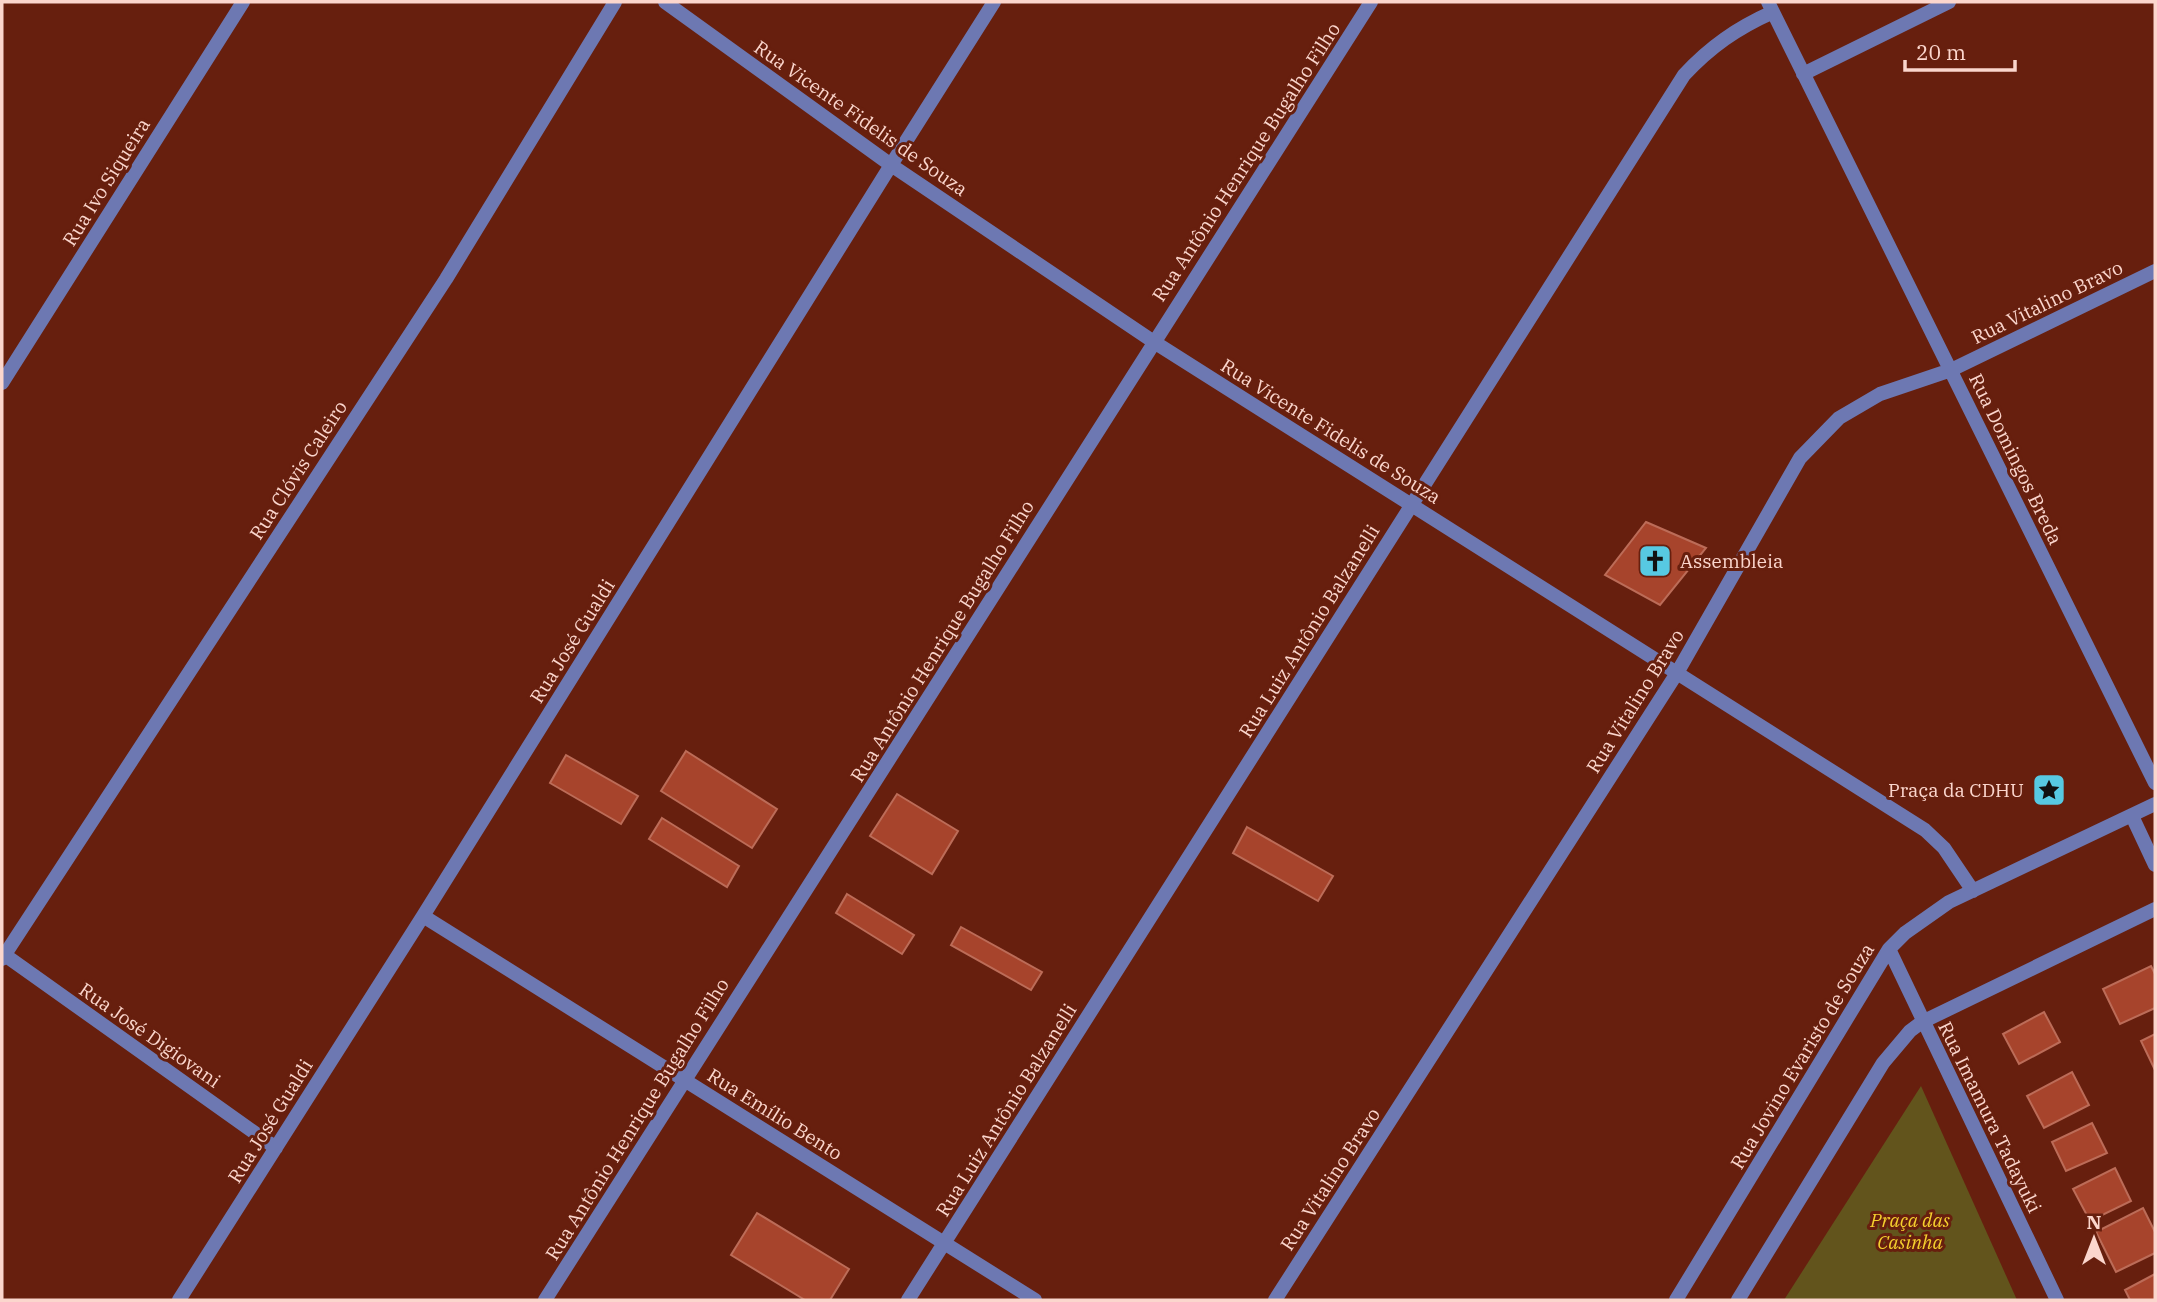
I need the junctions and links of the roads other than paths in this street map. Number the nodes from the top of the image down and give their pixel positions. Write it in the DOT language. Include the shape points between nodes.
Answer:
graph roads {
  1 [pos="243,2"];
  2 [pos="615,2"];
  3 [pos="665,2"];
  4 [pos="995,2"];
  5 [pos="1371,2"];
  6 [pos="1950,2"];
  7 [pos="1770,7"];
  8 [pos="1804,74"];
  9 [pos="891,165"];
  10 [pos="2155,271"];
  11 [pos="1154,342"];
  12 [pos="1951,370"];
  13 [pos="2,383"];
  14 [pos="1412,505"];
  15 [pos="1677,673"];
  16 [pos="2155,783"];
  17 [pos="2155,804"];
  18 [pos="2132,816"];
  19 [pos="2155,865"];
  20 [pos="1973,891"];
  21 [pos="2155,909"];
  22 [pos="423,916"];
  23 [pos="1889,949"];
  24 [pos="3,955"];
  25 [pos="1922,1022"];
  26 [pos="685,1080"];
  27 [pos="276,1148"];
  28 [pos="944,1243"];
  29 [pos="179,1300"];
  30 [pos="545,1300"];
  31 [pos="908,1300"];
  32 [pos="1035,1300"];
  33 [pos="1275,1300"];
  34 [pos="1676,1300"];
  35 [pos="1738,1300"];
  36 [pos="2057,1300"];
  1 -- 13 [label="street, Rua Ivo Siqueira"];
  2 -- 24 [label="street, Rua Clóvis Caleiro" via="446,279"];
  3 -- 9 [label="street, Rua Vicente Fidelis de Souza"];
  4 -- 9 [label="street, Rua José Gualdi"];
  5 -- 11 [label="street, Rua Antônio Henrique Bugalho Filho"];
  6 -- 8 [label="street"];
  7 -- 8 [label="street, Rua Domingos Breda"];
  7 -- 14 [label="street, Rua Luiz Antônio Balzanelli" via="1724,37 1684,75"];
  8 -- 12 [label="street, Rua Domingos Breda"];
  9 -- 11 [label="street, Rua Vicente Fidelis de Souza"];
  9 -- 22 [label="street, Rua José Gualdi"];
  10 -- 12 [label="street, Rua Vitalino Bravo"];
  11 -- 14 [label="street, Rua Vicente Fidelis de Souza"];
  11 -- 26 [label="street, Rua Antônio Henrique Bugalho Filho"];
  12 -- 15 [label="street, Rua Vitalino Bravo" via="1880,394 1839,418 1800,458"];
  12 -- 16 [label="street, Rua Domingos Breda"];
  14 -- 15 [label="street, Rua Vicente Fidelis de Souza"];
  14 -- 28 [label="street, Rua Luiz Antônio Balzanelli"];
  15 -- 20 [label="street, Rua Vicente Fidelis de Souza" via="1925,830 1944,848"];
  15 -- 33 [label="street, Rua Vitalino Bravo"];
  17 -- 18 [label="street, Rua Jovino Evaristo de Souza"];
  18 -- 19 [label="street"];
  18 -- 20 [label="street, Rua Jovino Evaristo de Souza"];
  20 -- 23 [label="street, Rua Jovino Evaristo de Souza" via="1935,911"];
  21 -- 25 [label="street"];
  22 -- 26 [label="street, Rua Emílio Bento"];
  22 -- 27 [label="street, Rua José Gualdi"];
  23 -- 25 [label="street, Rua Imamura Tadayuki"];
  23 -- 34 [label="street, Rua Jovino Evaristo de Souza"];
  24 -- 27 [label="street, Rua José Digiovani"];
  25 -- 35 [label="street" via="1883,1063"];
  25 -- 36 [label="street, Rua Imamura Tadayuki"];
  26 -- 28 [label="street, Rua Emílio Bento"];
  26 -- 30 [label="street, Rua Antônio Henrique Bugalho Filho"];
  27 -- 29 [label="street, Rua José Gualdi"];
  28 -- 31 [label="street, Rua Luiz Antônio Balzanelli"];
  28 -- 32 [label="street, Rua Emílio Bento"];
}
